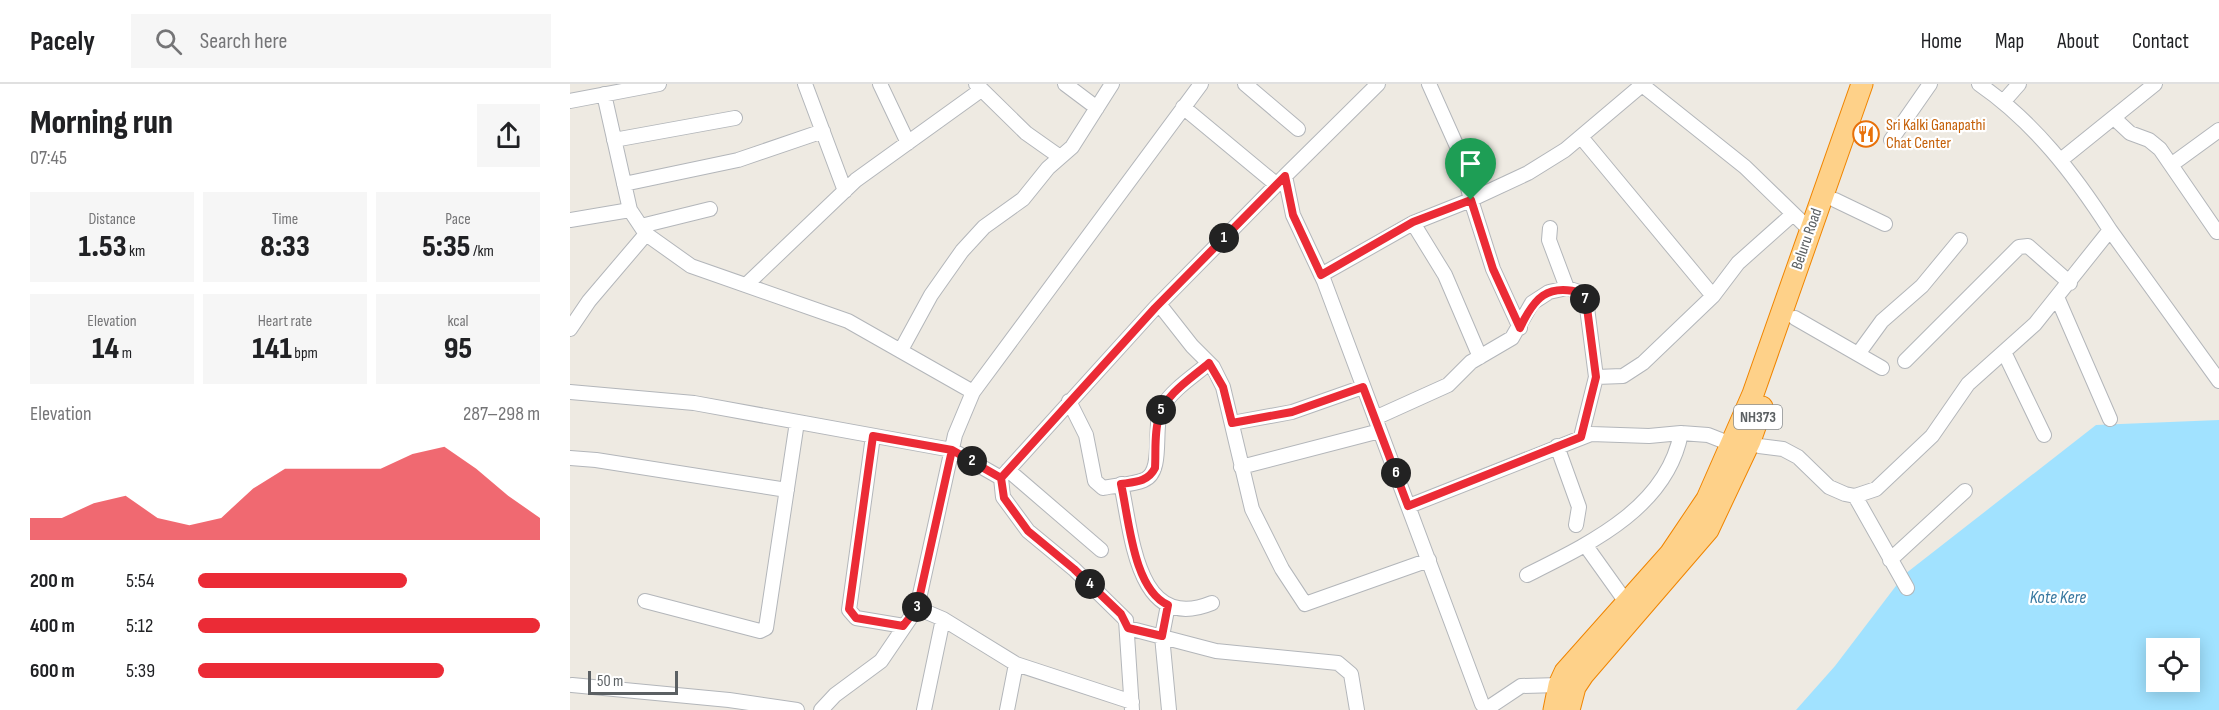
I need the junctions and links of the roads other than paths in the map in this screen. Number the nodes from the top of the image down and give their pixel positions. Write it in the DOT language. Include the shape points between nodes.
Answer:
graph roads {
  1 [pos="659,84"];
  2 [pos="805,84"];
  3 [pos="880,84"];
  4 [pos="1065,84"];
  5 [pos="1112,84"];
  6 [pos="1201,84"];
  7 [pos="1245,84"];
  8 [pos="1378,84"];
  9 [pos="1429,84"];
  10 [pos="1641,84"];
  11 [pos="1862,84"];
  12 [pos="1875,84"];
  13 [pos="1930,84"];
  14 [pos="1979,84"];
  15 [pos="2019,84"];
  16 [pos="2155,84"];
  17 [pos="978,87"];
  18 [pos="596,92"];
  19 [pos="570,101"];
  20 [pos="2004,101"];
  21 [pos="1183,107"];
  22 [pos="1097,108"];
  23 [pos="735,118"];
  24 [pos="2114,118"];
  25 [pos="1298,129"];
  26 [pos="2219,130"];
  27 [pos="823,131"];
  28 [pos="1581,137"];
  29 [pos="614,140"];
  30 [pos="1891,140"];
  31 [pos="908,142"];
  32 [pos="1060,157"];
  33 [pos="2061,159"];
  34 [pos="2171,165"];
  35 [pos="1281,180"];
  36 [pos="624,184"];
  37 [pos="845,191"];
  38 [pos="1471,200"];
  39 [pos="1835,201"];
  40 [pos="710,209"];
  41 [pos="630,210"];
  42 [pos="1793,214"];
  43 [pos="570,220"];
  44 [pos="1413,222"];
  45 [pos="1885,224"];
  46 [pos="1550,228"];
  47 [pos="643,230"];
  48 [pos="1810,230"];
  49 [pos="2110,230"];
  50 [pos="2218,233"];
  51 [pos="1960,240"];
  52 [pos="1321,275"];
  53 [pos="2070,283"];
  54 [pos="746,285"];
  55 [pos="1567,288"];
  56 [pos="1713,296"];
  57 [pos="2057,297"];
  58 [pos="1159,304"];
  59 [pos="1795,318"];
  60 [pos="1520,328"];
  61 [pos="570,329"];
  62 [pos="902,350"];
  63 [pos="2004,352"];
  64 [pos="1858,354"];
  65 [pos="1480,357"];
  66 [pos="1905,361"];
  67 [pos="1209,363"];
  68 [pos="1882,368"];
  69 [pos="1596,377"];
  70 [pos="2219,381"];
  71 [pos="1363,387"];
  72 [pos="570,392"];
  73 [pos="973,392"];
  74 [pos="1069,402"];
  75 [pos="2110,419"];
  76 [pos="797,422"];
  77 [pos="1232,423"];
  78 [pos="1377,425"];
  79 [pos="1681,433"];
  80 [pos="2044,435"];
  81 [pos="873,436"];
  82 [pos="1581,437"];
  83 [pos="1740,443"];
  84 [pos="1557,446"];
  85 [pos="952,450"];
  86 [pos="570,458"];
  87 [pos="1241,467"];
  88 [pos="1005,474"];
  89 [pos="1121,484"];
  90 [pos="787,490"];
  91 [pos="1965,491"];
  92 [pos="1855,496"];
  93 [pos="1408,506"];
  94 [pos="1576,525"];
  95 [pos="1586,546"];
  96 [pos="1101,550"];
  97 [pos="1429,560"];
  98 [pos="1890,560"];
  99 [pos="1527,575"];
  100 [pos="1908,588"];
  101 [pos="645,601"];
  102 [pos="1626,602"];
  103 [pos="1212,603"];
  104 [pos="1168,605"];
  105 [pos="917,608"];
  106 [pos="943,619"];
  107 [pos="903,626"];
  108 [pos="1128,628"];
  109 [pos="1162,636"];
  110 [pos="1016,663"];
  111 [pos="572,685"];
  112 [pos="1559,685"];
  113 [pos="1132,706"];
  114 [pos="797,710"];
  115 [pos="821,710"];
  116 [pos="924,710"];
  117 [pos="1007,710"];
  118 [pos="1169,710"];
  119 [pos="1357,710"];
  120 [pos="1486,710"];
  121 [pos="1554,710"];
  122 [pos="1569,710"];
  1 -- 18 [label="street"];
  2 -- 27 [label="street"];
  3 -- 31 [label="street"];
  4 -- 22 [label="street"];
  5 -- 22 [label="street"];
  6 -- 21 [label="street"];
  7 -- 25 [label="street"];
  8 -- 35 [label="street"];
  9 -- 38 [label="street" via="1459,151"];
  10 -- 28 [label="street"];
  10 -- 42 [label="street" via="1745,167"];
  11 -- 48 [label="highway, Beluru Road / NH373"];
  12 -- 39 [label="highway, NH373"];
  13 -- 30 [label="street"];
  14 -- 20 [label="street"];
  15 -- 20 [label="street"];
  16 -- 24 [label="street"];
  17 -- 31 [label="street"];
  17 -- 32 [label="street" via="1026,133"];
  18 -- 19 [label="street"];
  18 -- 29 [label="street"];
  20 -- 33 [label="street"];
  21 -- 35 [label="street"];
  21 -- 73 [label="street"];
  22 -- 32 [label="street" via="1072,147"];
  23 -- 29 [label="street"];
  24 -- 33 [label="street"];
  24 -- 34 [label="street" via="2130,133 2160,149"];
  26 -- 34 [label="street"];
  27 -- 36 [label="street" via="738,160"];
  27 -- 37 [label="street"];
  28 -- 38 [label="street" via="1528,173"];
  28 -- 56 [label="street"];
  29 -- 36 [label="street"];
  31 -- 37 [label="street"];
  32 -- 62 [label="street" via="1023,199 984,227 962,251 931,295"];
  33 -- 49 [label="street"];
  34 -- 50 [label="street"];
  35 -- 52 [label="street"];
  35 -- 58 [label="street"];
  36 -- 41 [label="street"];
  37 -- 54 [label="street"];
  38 -- 44 [label="street"];
  38 -- 60 [label="street" via="1493,269"];
  39 -- 45 [label="street"];
  39 -- 59 [label="highway, NH373"];
  40 -- 47 [label="street"];
  41 -- 43 [label="street"];
  41 -- 47 [label="street"];
  42 -- 48 [label="street"];
  42 -- 56 [label="street" via="1738,263"];
  44 -- 52 [label="street"];
  44 -- 65 [label="street" via="1445,275"];
  46 -- 55 [label="street" via="1549,240"];
  47 -- 54 [label="street" via="691,266"];
  47 -- 61 [label="street"];
  48 -- 83 [label="highway, Beluru Road / NH373"];
  49 -- 53 [label="street"];
  49 -- 70 [label="street"];
  51 -- 64 [label="street" via="1922,286 1882,321"];
  52 -- 71 [label="street"];
  53 -- 57 [label="street"];
  53 -- 66 [label="street" via="2028,246 2019,247"];
  54 -- 62 [label="street" via="848,321"];
  55 -- 60 [label="street" via="1549,292 1532,303"];
  55 -- 69 [label="street" via="1582,293 1586,300"];
  56 -- 69 [label="street" via="1643,363 1623,376"];
  57 -- 63 [label="street"];
  57 -- 75 [label="street"];
  58 -- 67 [label="street"];
  58 -- 74 [label="street"];
  59 -- 64 [label="street"];
  59 -- 83 [label="highway, NH373"];
  60 -- 65 [label="street" via="1512,338"];
  62 -- 73 [label="street"];
  63 -- 80 [label="street"];
  63 -- 92 [label="street" via="1968,384 1932,436 1876,489"];
  64 -- 68 [label="street"];
  65 -- 78 [label="street" via="1448,385"];
  67 -- 77 [label="street" via="1223,387"];
  67 -- 89 [label="street" via="1162,407 1152,475"];
  69 -- 82 [label="street"];
  71 -- 77 [label="street" via="1292,412"];
  71 -- 78 [label="street"];
  72 -- 76 [label="street" via="694,402"];
  73 -- 85 [label="street"];
  74 -- 88 [label="street"];
  74 -- 89 [label="street" via="1086,435 1095,482 1103,488"];
  76 -- 81 [label="street"];
  76 -- 90 [label="street"];
  77 -- 87 [label="street"];
  78 -- 87 [label="street"];
  78 -- 93 [label="street"];
  79 -- 82 [label="street"];
  79 -- 83 [label="street"];
  79 -- 95 [label="street" via="1671,465 1639,506"];
  81 -- 85 [label="street"];
  81 -- 107 [label="street" via="849,609 856,618"];
  82 -- 84 [label="street"];
  83 -- 92 [label="street" via="1783,449 1798,457 1829,487"];
  83 -- 102 [label="highway, NH373" via="1694,521"];
  83 -- 122 [label="highway, NH373" via="1708,530 1583,675"];
  84 -- 93 [label="street"];
  84 -- 94 [label="street" via="1579,507"];
  85 -- 88 [label="street"];
  85 -- 105 [label="street"];
  86 -- 90 [label="street"];
  87 -- 97 [label="street" via="1252,509 1282,569 1305,604"];
  88 -- 96 [label="street"];
  88 -- 108 [label="street" via="1004,498 1028,531 1121,614"];
  89 -- 104 [label="street" via="1141,577"];
  90 -- 101 [label="street" via="764,630"];
  91 -- 98 [label="street"];
  92 -- 98 [label="street"];
  93 -- 97 [label="street"];
  95 -- 99 [label="street"];
  95 -- 102 [label="street"];
  97 -- 120 [label="street"];
  98 -- 100 [label="street"];
  102 -- 112 [label="highway, NH373" via="1565,672"];
  103 -- 104 [label="street" via="1199,608"];
  104 -- 109 [label="street"];
  105 -- 106 [label="street"];
  105 -- 107 [label="street"];
  106 -- 110 [label="street"];
  106 -- 116 [label="street"];
  107 -- 115 [label="street" via="877,666"];
  108 -- 109 [label="street"];
  108 -- 113 [label="street"];
  109 -- 118 [label="street"];
  109 -- 119 [label="street" via="1216,651 1338,663 1351,674"];
  110 -- 113 [label="street"];
  110 -- 117 [label="street"];
  111 -- 114 [label="street"];
  112 -- 120 [label="street" via="1521,686"];
  112 -- 121 [label="highway, NH373"];
}
